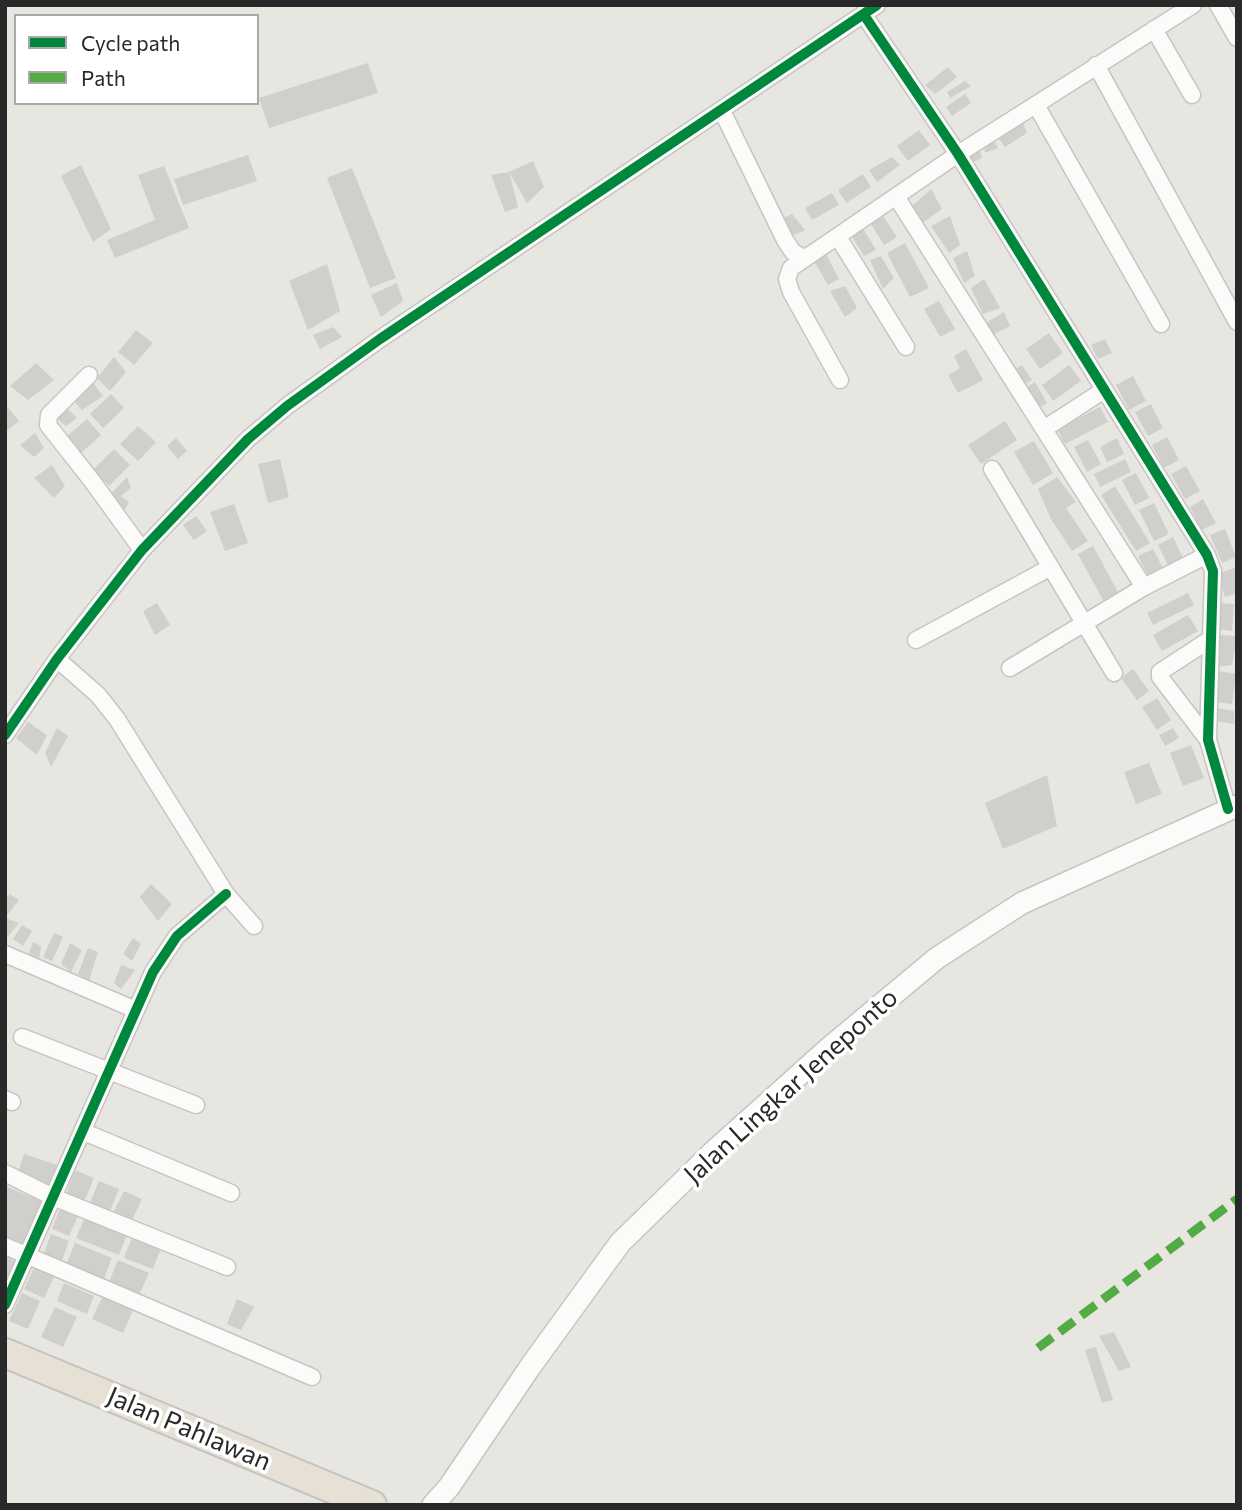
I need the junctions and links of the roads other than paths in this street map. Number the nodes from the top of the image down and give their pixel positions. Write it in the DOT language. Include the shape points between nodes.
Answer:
graph roads {
  1 [pos="1194,5"];
  2 [pos="1218,5"];
  3 [pos="871,10"];
  4 [pos="1173,10"];
  5 [pos="1154,29"];
  6 [pos="1237,38"];
  7 [pos="1096,65"];
  8 [pos="1192,95"];
  9 [pos="1036,105"];
  10 [pos="722,111"];
  11 [pos="958,154"];
  12 [pos="897,198"];
  13 [pos="838,237"];
  14 [pos="804,258"];
  15 [pos="1237,322"];
  16 [pos="1161,324"];
  17 [pos="906,347"];
  18 [pos="89,375"];
  19 [pos="840,380"];
  20 [pos="1104,390"];
  21 [pos="1044,429"];
  22 [pos="992,469"];
  23 [pos="142,550"];
  24 [pos="1208,555"];
  25 [pos="1051,568"];
  26 [pos="1144,587"];
  27 [pos="1085,624"];
  28 [pos="916,640"];
  29 [pos="1209,640"];
  30 [pos="57,659"];
  31 [pos="1010,668"];
  32 [pos="1114,673"];
  33 [pos="5,735"];
  34 [pos="1208,740"];
  35 [pos="1233,808"];
  36 [pos="226,894"];
  37 [pos="254,926"];
  38 [pos="5,954"];
  39 [pos="136,1010"];
  40 [pos="22,1037"];
  41 [pos="109,1073"];
  42 [pos="196,1105"];
  43 [pos="84,1132"];
  44 [pos="5,1173"];
  45 [pos="231,1193"];
  46 [pos="53,1197"];
  47 [pos="5,1245"];
  48 [pos="27,1255"];
  49 [pos="227,1267"];
  50 [pos="5,1305"];
  51 [pos="5,1353"];
  52 [pos="312,1377"];
  53 [pos="447,1496"];
  54 [pos="372,1505"];
  55 [pos="433,1505"];
  1 -- 4 [label="street"];
  2 -- 6 [label="street"];
  3 -- 10 [label="street"];
  3 -- 11 [label="street"];
  4 -- 5 [label="street"];
  5 -- 7 [label="street"];
  5 -- 8 [label="street"];
  7 -- 9 [label="street"];
  7 -- 15 [label="street"];
  9 -- 11 [label="street"];
  9 -- 16 [label="street"];
  10 -- 14 [label="street" via="785,240"];
  10 -- 23 [label="street" via="287,406 248,439"];
  11 -- 12 [label="street"];
  11 -- 20 [label="street"];
  12 -- 13 [label="street"];
  12 -- 21 [label="street"];
  13 -- 14 [label="street"];
  13 -- 17 [label="street"];
  14 -- 19 [label="street" via="791,268 787,279"];
  18 -- 23 [label="street" via="49,415 48,425"];
  20 -- 21 [label="street"];
  20 -- 24 [label="street"];
  21 -- 26 [label="street"];
  22 -- 25 [label="street"];
  23 -- 30 [label="street"];
  24 -- 26 [label="street"];
  24 -- 29 [label="street" via="1213,570"];
  25 -- 27 [label="street"];
  25 -- 28 [label="street"];
  26 -- 27 [label="street"];
  27 -- 31 [label="street"];
  27 -- 32 [label="street"];
  29 -- 34 [label="street"];
  29 -- 34 [label="street" via="1160,673"];
  30 -- 33 [label="street"];
  30 -- 36 [label="street" via="98,695 117,719"];
  34 -- 35 [label="street"];
  35 -- 53 [label="main road, Jalan Lingkar Jeneponto" via="1022,903 937,958 829,1048 620,1243 530,1367"];
  36 -- 37 [label="street"];
  36 -- 39 [label="street" via="177,936 153,972"];
  38 -- 39 [label="street"];
  39 -- 41 [label="street"];
  40 -- 41 [label="street"];
  41 -- 42 [label="street"];
  41 -- 43 [label="street"];
  43 -- 45 [label="street"];
  43 -- 46 [label="street"];
  44 -- 46 [label="street"];
  46 -- 48 [label="street"];
  46 -- 49 [label="street"];
  47 -- 48 [label="street"];
  48 -- 50 [label="street"];
  48 -- 52 [label="street"];
  51 -- 54 [label="highway, Jalan Pahlawan"];
  53 -- 55 [label="main road, Jalan Lingkar Jeneponto"];
}
